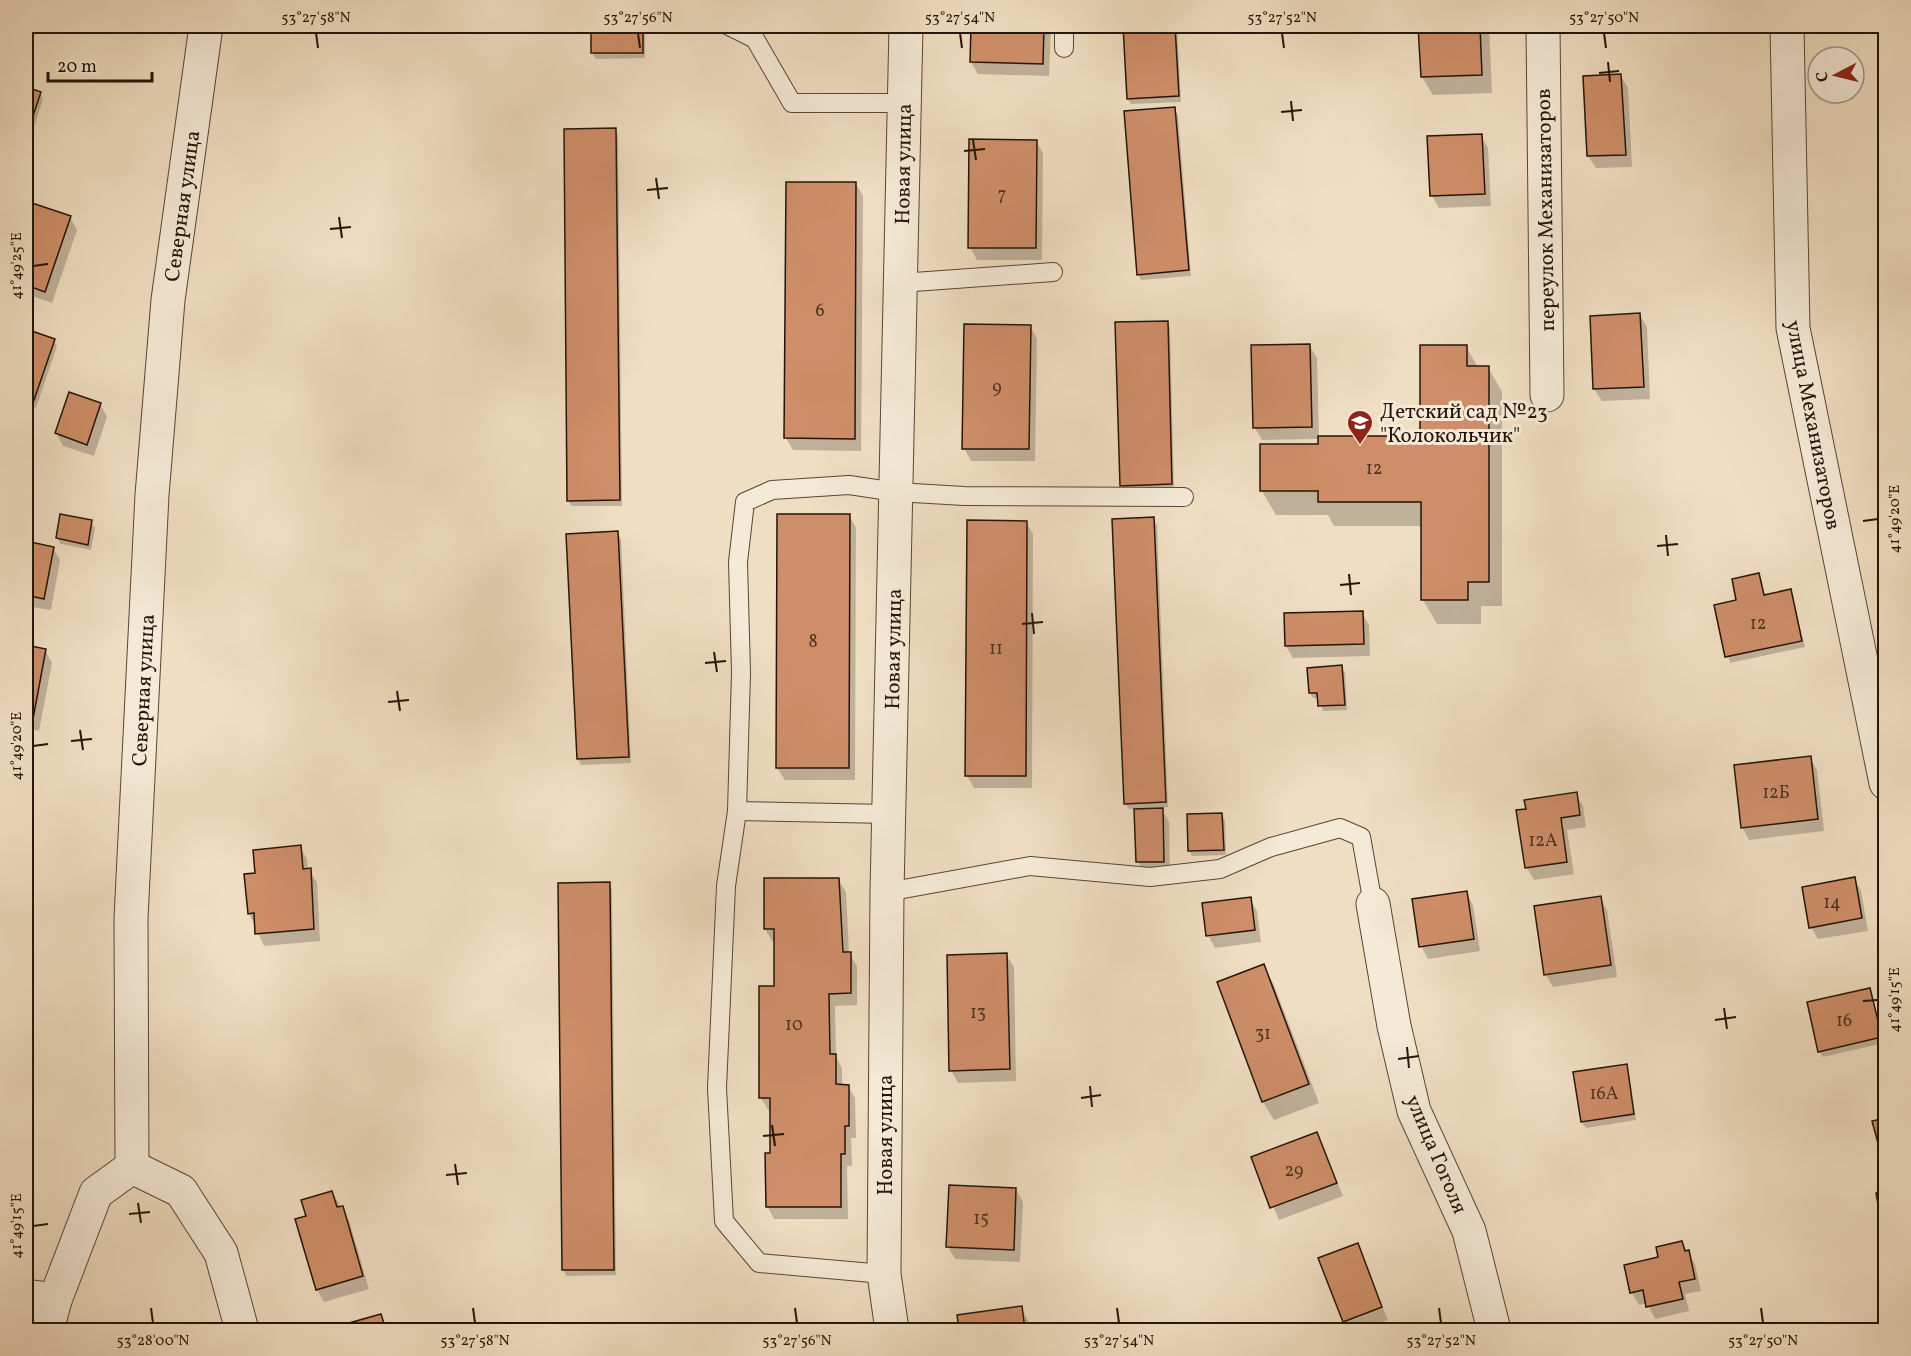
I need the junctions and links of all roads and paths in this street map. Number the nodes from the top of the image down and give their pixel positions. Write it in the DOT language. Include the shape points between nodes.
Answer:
graph roads {
  1 [pos="206,26"];
  2 [pos="729,26"];
  3 [pos="906,26"];
  4 [pos="1064,26"];
  5 [pos="1543,26"];
  6 [pos="1787,26"];
  7 [pos="1064,48"];
  8 [pos="904,103"];
  9 [pos="1053,272"];
  10 [pos="900,283"];
  11 [pos="1547,395"];
  12 [pos="896,492"];
  13 [pos="1184,497"];
  14 [pos="1886,783"];
  15 [pos="737,811"];
  16 [pos="889,814"];
  17 [pos="887,892"];
  18 [pos="1373,904"];
  19 [pos="132,1167"];
  20 [pos="884,1274"];
  21 [pos="43,1309"];
  22 [pos="242,1330"];
  23 [pos="892,1330"];
  24 [pos="1494,1330"];
  1 -- 19 [label="street, Северная улица" via="168,300 153,495 131,918"];
  2 -- 8 [label="lane" via="755,39 792,103"];
  3 -- 8 [label="street, Новая улица"];
  4 -- 7 [label="lane"];
  5 -- 11 [label="street, переулок Механизаторов"];
  6 -- 14 [label="street, улица Механизаторов" via="1793,328"];
  8 -- 10 [label="street, Новая улица"];
  9 -- 10 [label="lane"];
  10 -- 12 [label="street, Новая улица"];
  12 -- 13 [label="lane"];
  12 -- 15 [label="lane" via="849,485 772,490 745,502 738,562 741,673"];
  12 -- 16 [label="street, Новая улица"];
  15 -- 16 [label="lane"];
  15 -- 20 [label="lane" via="726,886 717,1088 724,1221 759,1263"];
  16 -- 17 [label="street, Новая улица"];
  17 -- 18 [label="lane" via="1030,866 1150,877 1220,869 1271,847 1340,828 1361,837"];
  17 -- 20 [label="street, Новая улица"];
  18 -- 24 [label="street, улица Гоголя" via="1394,1026 1414,1111 1469,1231"];
  19 -- 21 [label="street" via="96,1193"];
  19 -- 22 [label="street" via="181,1191 221,1253"];
  20 -- 23 [label="street, Новая улица"];
}
